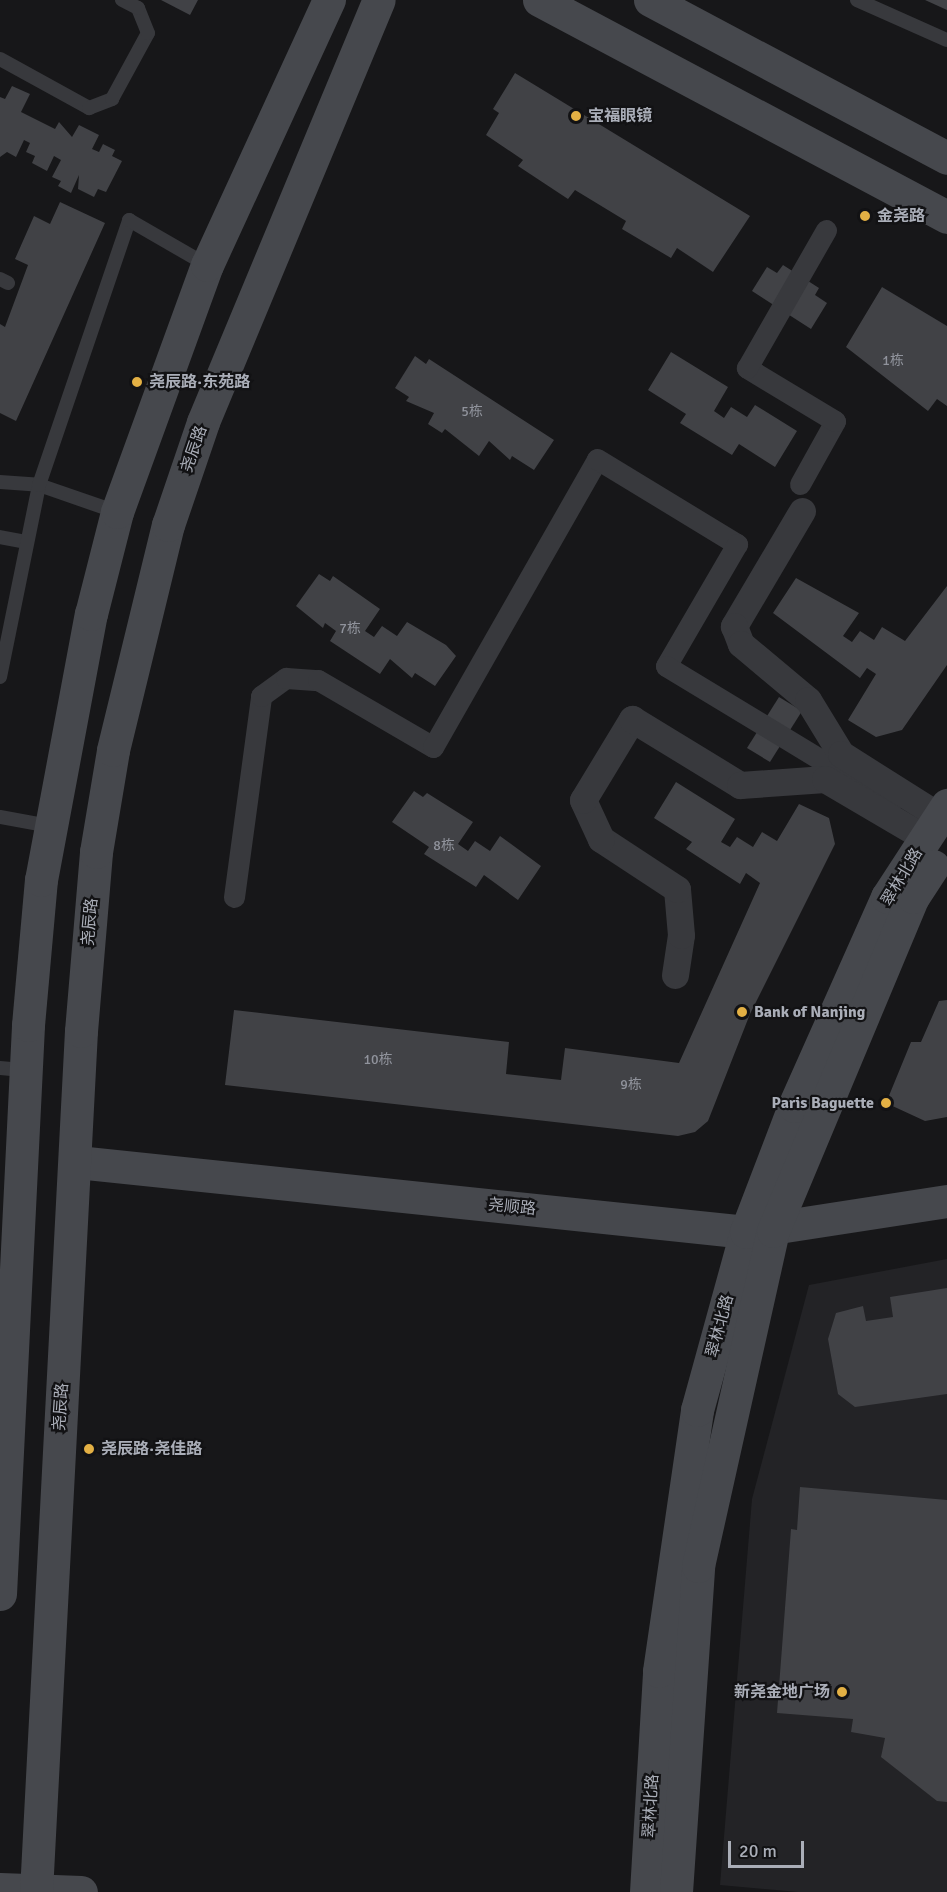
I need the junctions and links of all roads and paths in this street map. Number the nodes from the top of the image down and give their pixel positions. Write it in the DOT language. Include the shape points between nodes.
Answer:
graph roads {
  1 [pos="122,0"];
  2 [pos="329,0"];
  3 [pos="379,0"];
  4 [pos="539,0"];
  5 [pos="650,0"];
  6 [pos="857,0"];
  7 [pos="947,40"];
  8 [pos="0,59"];
  9 [pos="947,158"];
  10 [pos="947,217"];
  11 [pos="826,230"];
  12 [pos="207,265"];
  13 [pos="0,482"];
  14 [pos="800,484"];
  15 [pos="39,485"];
  16 [pos="802,511"];
  17 [pos="117,512"];
  18 [pos="0,537"];
  19 [pos="26,542"];
  20 [pos="0,677"];
  21 [pos="0,817"];
  22 [pos="50,826"];
  23 [pos="938,826"];
  24 [pos="234,897"];
  25 [pos="675,975"];
  26 [pos="12,1069"];
  27 [pos="76,1162"];
  28 [pos="947,1202"];
  29 [pos="759,1231"];
  30 [pos="3,1460"];
  31 [pos="0,1594"];
  32 [pos="0,1889"];
  33 [pos="36,1891"];
  34 [pos="81,1892"];
  35 [pos="646,1892"];
  36 [pos="676,1892"];
  1 -- 8 [label="lane" via="138,8 148,33 112,99 89,108"];
  2 -- 12 [label="main road"];
  3 -- 27 [label="main road, 尧辰路" via="204,422 168,525 140,632 96,852"];
  4 -- 10 [label="main road"];
  5 -- 9 [label="main road"];
  6 -- 7 [label="lane"];
  11 -- 14 [label="street" via="747,368 835,421"];
  12 -- 15 [label="lane" via="129,220"];
  12 -- 17 [label="main road"];
  13 -- 15 [label="lane"];
  15 -- 17 [label="lane"];
  15 -- 19 [label="lane"];
  16 -- 23 [label="street" via="735,626 741,644 808,700 841,754"];
  17 -- 22 [label="main road" via="91,614"];
  18 -- 19 [label="lane"];
  19 -- 20 [label="lane"];
  21 -- 22 [label="lane"];
  22 -- 26 [label="main road"];
  23 -- 24 [label="street" via="666,666 737,544 597,459 433,747 318,680 286,678 261,696"];
  23 -- 25 [label="street" via="825,779 740,785 632,719 583,800 601,839 676,889 681,935"];
  23 -- 29 [label="main road, 翠林北路" via="887,897 794,1106"];
  26 -- 30 [label="main road"];
  27 -- 29 [label="main road, 尧顺路"];
  27 -- 33 [label="main road, 尧辰路"];
  28 -- 29 [label="main road, 尧顺路"];
  29 -- 35 [label="main road, 翠林北路" via="697,1410 660,1671"];
  29 -- 36 [label="main road, 翠林北路" via="698,1566"];
  30 -- 31 [label="main road"];
  32 -- 33 [label="main road"];
  33 -- 34 [label="main road"];
}
